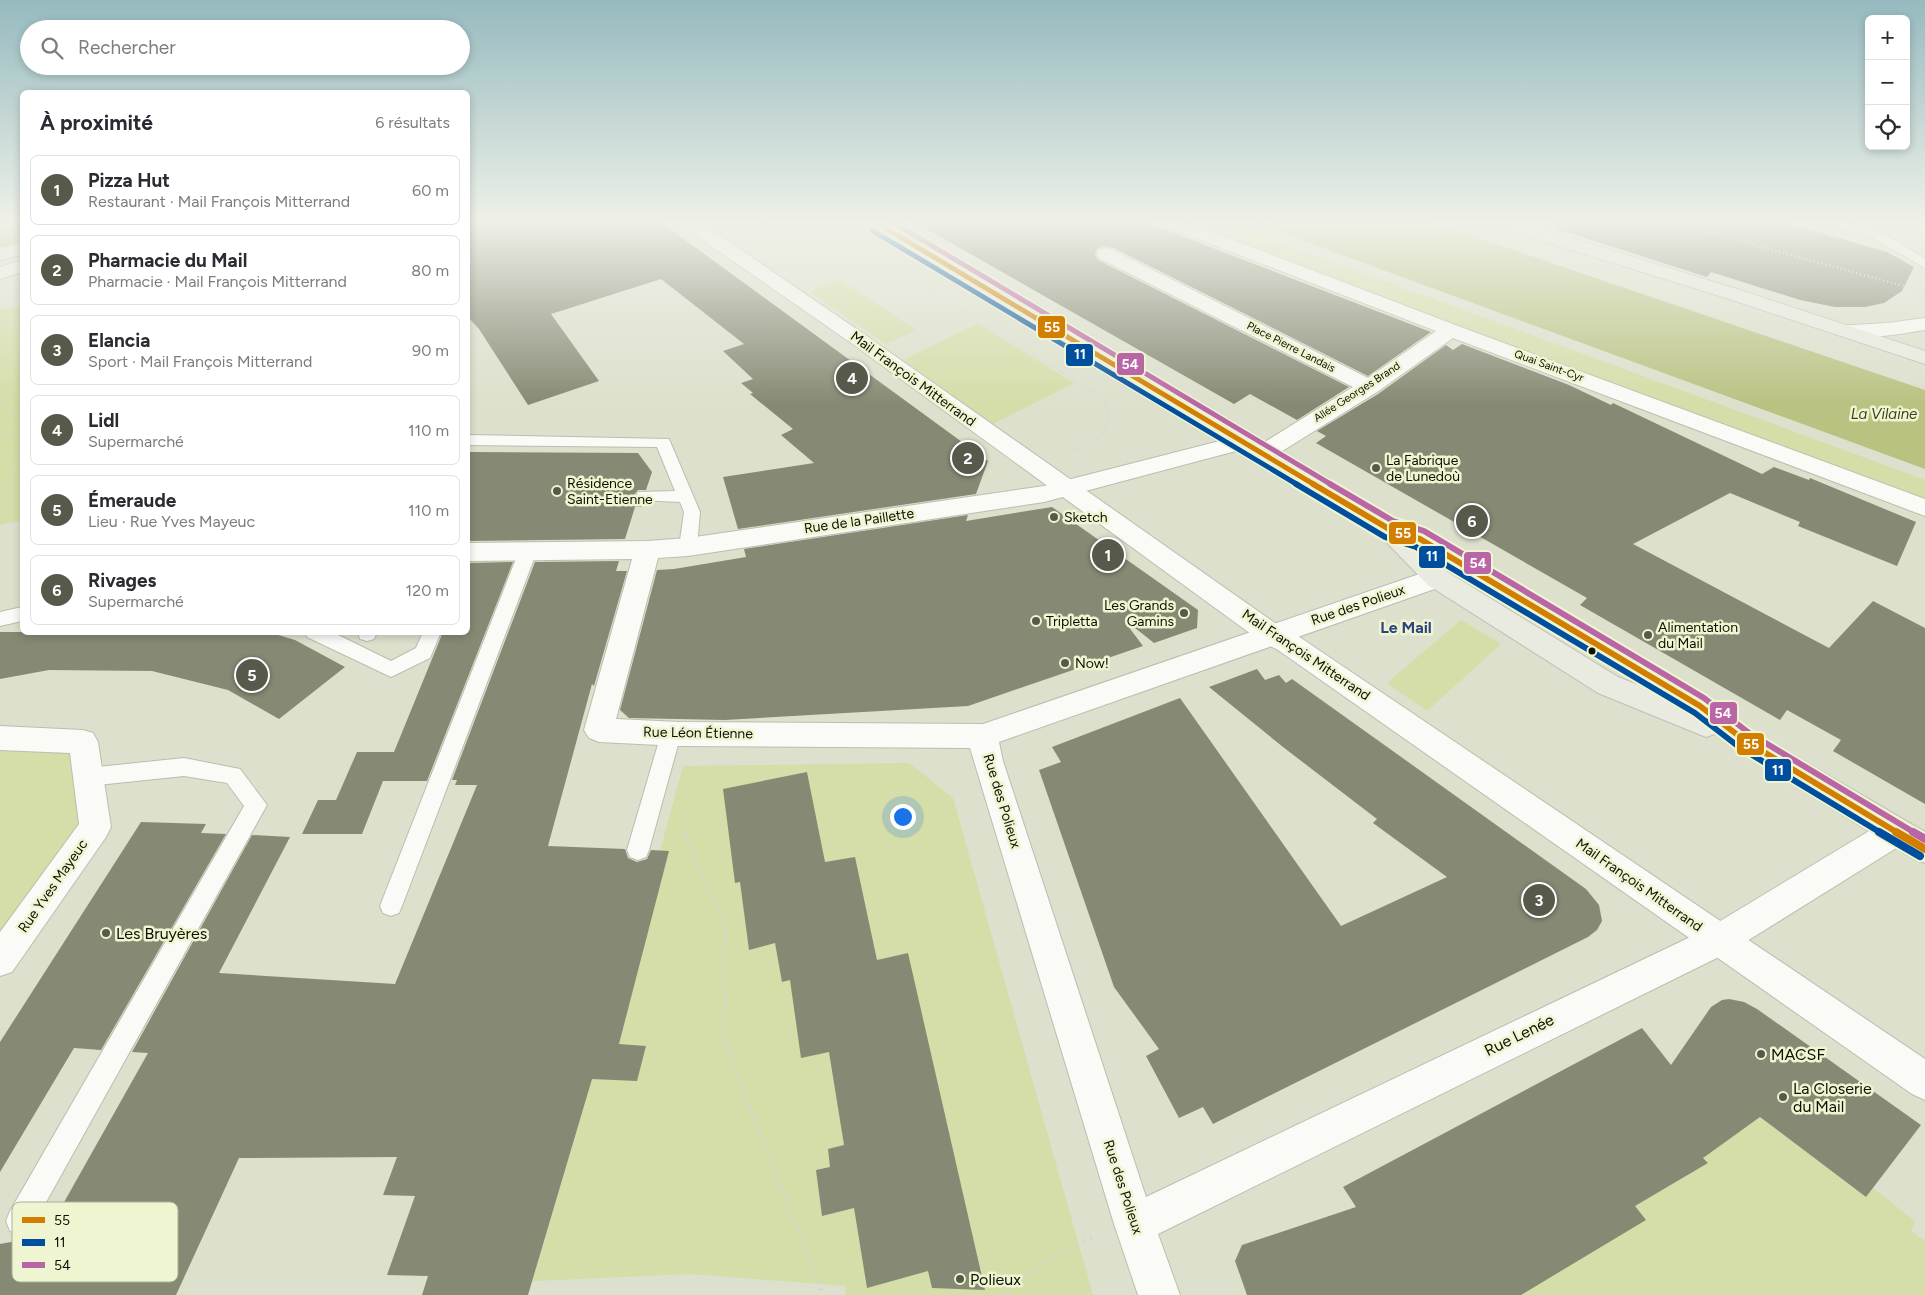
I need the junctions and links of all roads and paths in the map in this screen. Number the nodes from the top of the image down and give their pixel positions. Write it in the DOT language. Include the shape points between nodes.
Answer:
graph roads {
  1 [pos="778,283"];
  2 [pos="918,283"];
  3 [pos="978,283"];
  4 [pos="1164,283"];
  5 [pos="1330,283"];
  6 [pos="1697,283"];
  7 [pos="1894,283"];
  8 [pos="1925,292"];
  9 [pos="20,319"];
  10 [pos="1925,324"];
  11 [pos="0,326"];
  12 [pos="1451,330"];
  13 [pos="1845,330"];
  14 [pos="1925,358"];
  15 [pos="1368,387"];
  16 [pos="0,393"];
  17 [pos="20,412"];
  18 [pos="20,429"];
  19 [pos="0,436"];
  20 [pos="470,440"];
  21 [pos="1253,447"];
  22 [pos="20,449"];
  23 [pos="1036,467"];
  24 [pos="1068,489"];
  25 [pos="644,496"];
  26 [pos="685,497"];
  27 [pos="1925,508"];
  28 [pos="0,514"];
  29 [pos="1389,529"];
  30 [pos="688,547"];
  31 [pos="647,550"];
  32 [pos="528,551"];
  33 [pos="470,552"];
  34 [pos="1437,578"];
  35 [pos="20,614"];
  36 [pos="0,619"];
  37 [pos="320,635"];
  38 [pos="431,635"];
  39 [pos="1272,635"];
  40 [pos="671,734"];
  41 [pos="982,736"];
  42 [pos="0,738"];
  43 [pos="1744,740"];
  44 [pos="88,778"];
  45 [pos="684,802"];
  46 [pos="1895,832"];
  47 [pos="1925,849"];
  48 [pos="638,850"];
  49 [pos="391,906"];
  50 [pos="1719,940"];
  51 [pos="0,960"];
  52 [pos="1925,1081"];
  53 [pos="30,1202"];
  54 [pos="1134,1224"];
  55 [pos="823,1295"];
  56 [pos="1003,1295"];
  57 [pos="1159,1295"];
  1 -- 23 [label="street, Mail François Mitterrand"];
  2 -- 23 [label="path" via="1105,399 1110,413 1098,439"];
  3 -- 21 [label="main road"];
  4 -- 15 [label="street, Place Pierre Landais"];
  5 -- 12 [label="street, Quai Saint-Cyr"];
  6 -- 13 [label="main road"];
  7 -- 8 [label="path"];
  9 -- 11 [label="path"];
  10 -- 13 [label="street"];
  12 -- 15 [label="street, Allée Georges Brand"];
  12 -- 27 [label="street, Quai Saint-Cyr"];
  13 -- 14 [label="main road"];
  15 -- 21 [label="street, Allée Georges Brand"];
  16 -- 17 [label="path" via="8,413"];
  18 -- 19 [label="path"];
  20 -- 26 [label="lane" via="663,442"];
  21 -- 24 [label="street, Rue de la Paillette"];
  21 -- 29 [label="main road"];
  22 -- 28 [label="path" via="3,514"];
  23 -- 24 [label="street, Mail François Mitterrand"];
  24 -- 30 [label="street, Rue de la Paillette"];
  24 -- 39 [label="street, Mail François Mitterrand"];
  25 -- 26 [label="lane"];
  26 -- 30 [label="lane" via="692,512"];
  29 -- 34 [label="main road"];
  29 -- 43 [label="main road" via="1420,539 1700,706"];
  30 -- 31 [label="street, Rue de la Paillette"];
  31 -- 32 [label="street, Rue de la Paillette"];
  31 -- 40 [label="street, Rue Léon Étienne" via="599,730"];
  32 -- 33 [label="street, Rue de la Paillette"];
  32 -- 49 [label="lane"];
  34 -- 39 [label="street, Rue des Polieux"];
  34 -- 43 [label="main road" via="1608,685"];
  35 -- 36 [label="lane"];
  37 -- 38 [label="lane" via="391,670 424,653"];
  39 -- 41 [label="street, Rue des Polieux"];
  39 -- 50 [label="street, Mail François Mitterrand" via="1288,642"];
  40 -- 41 [label="street, Rue Léon Étienne"];
  40 -- 48 [label="lane"];
  41 -- 54 [label="street, Rue des Polieux"];
  42 -- 44 [label="street, Rue Yves Mayeuc" via="84,742"];
  43 -- 46 [label="main road"];
  44 -- 51 [label="street, Rue Yves Mayeuc" via="95,827"];
  44 -- 53 [label="lane" via="184,768 233,774 256,805"];
  45 -- 55 [label="path" via="686,839 725,923 725,1043"];
  46 -- 47 [label="main road"];
  46 -- 50 [label="street, Rue Lenée"];
  50 -- 52 [label="street, Mail François Mitterrand"];
  50 -- 54 [label="street, Rue Lenée"];
  54 -- 56 [label="path" via="1078,1243 1015,1280"];
  54 -- 57 [label="street, Rue des Polieux"];
}
